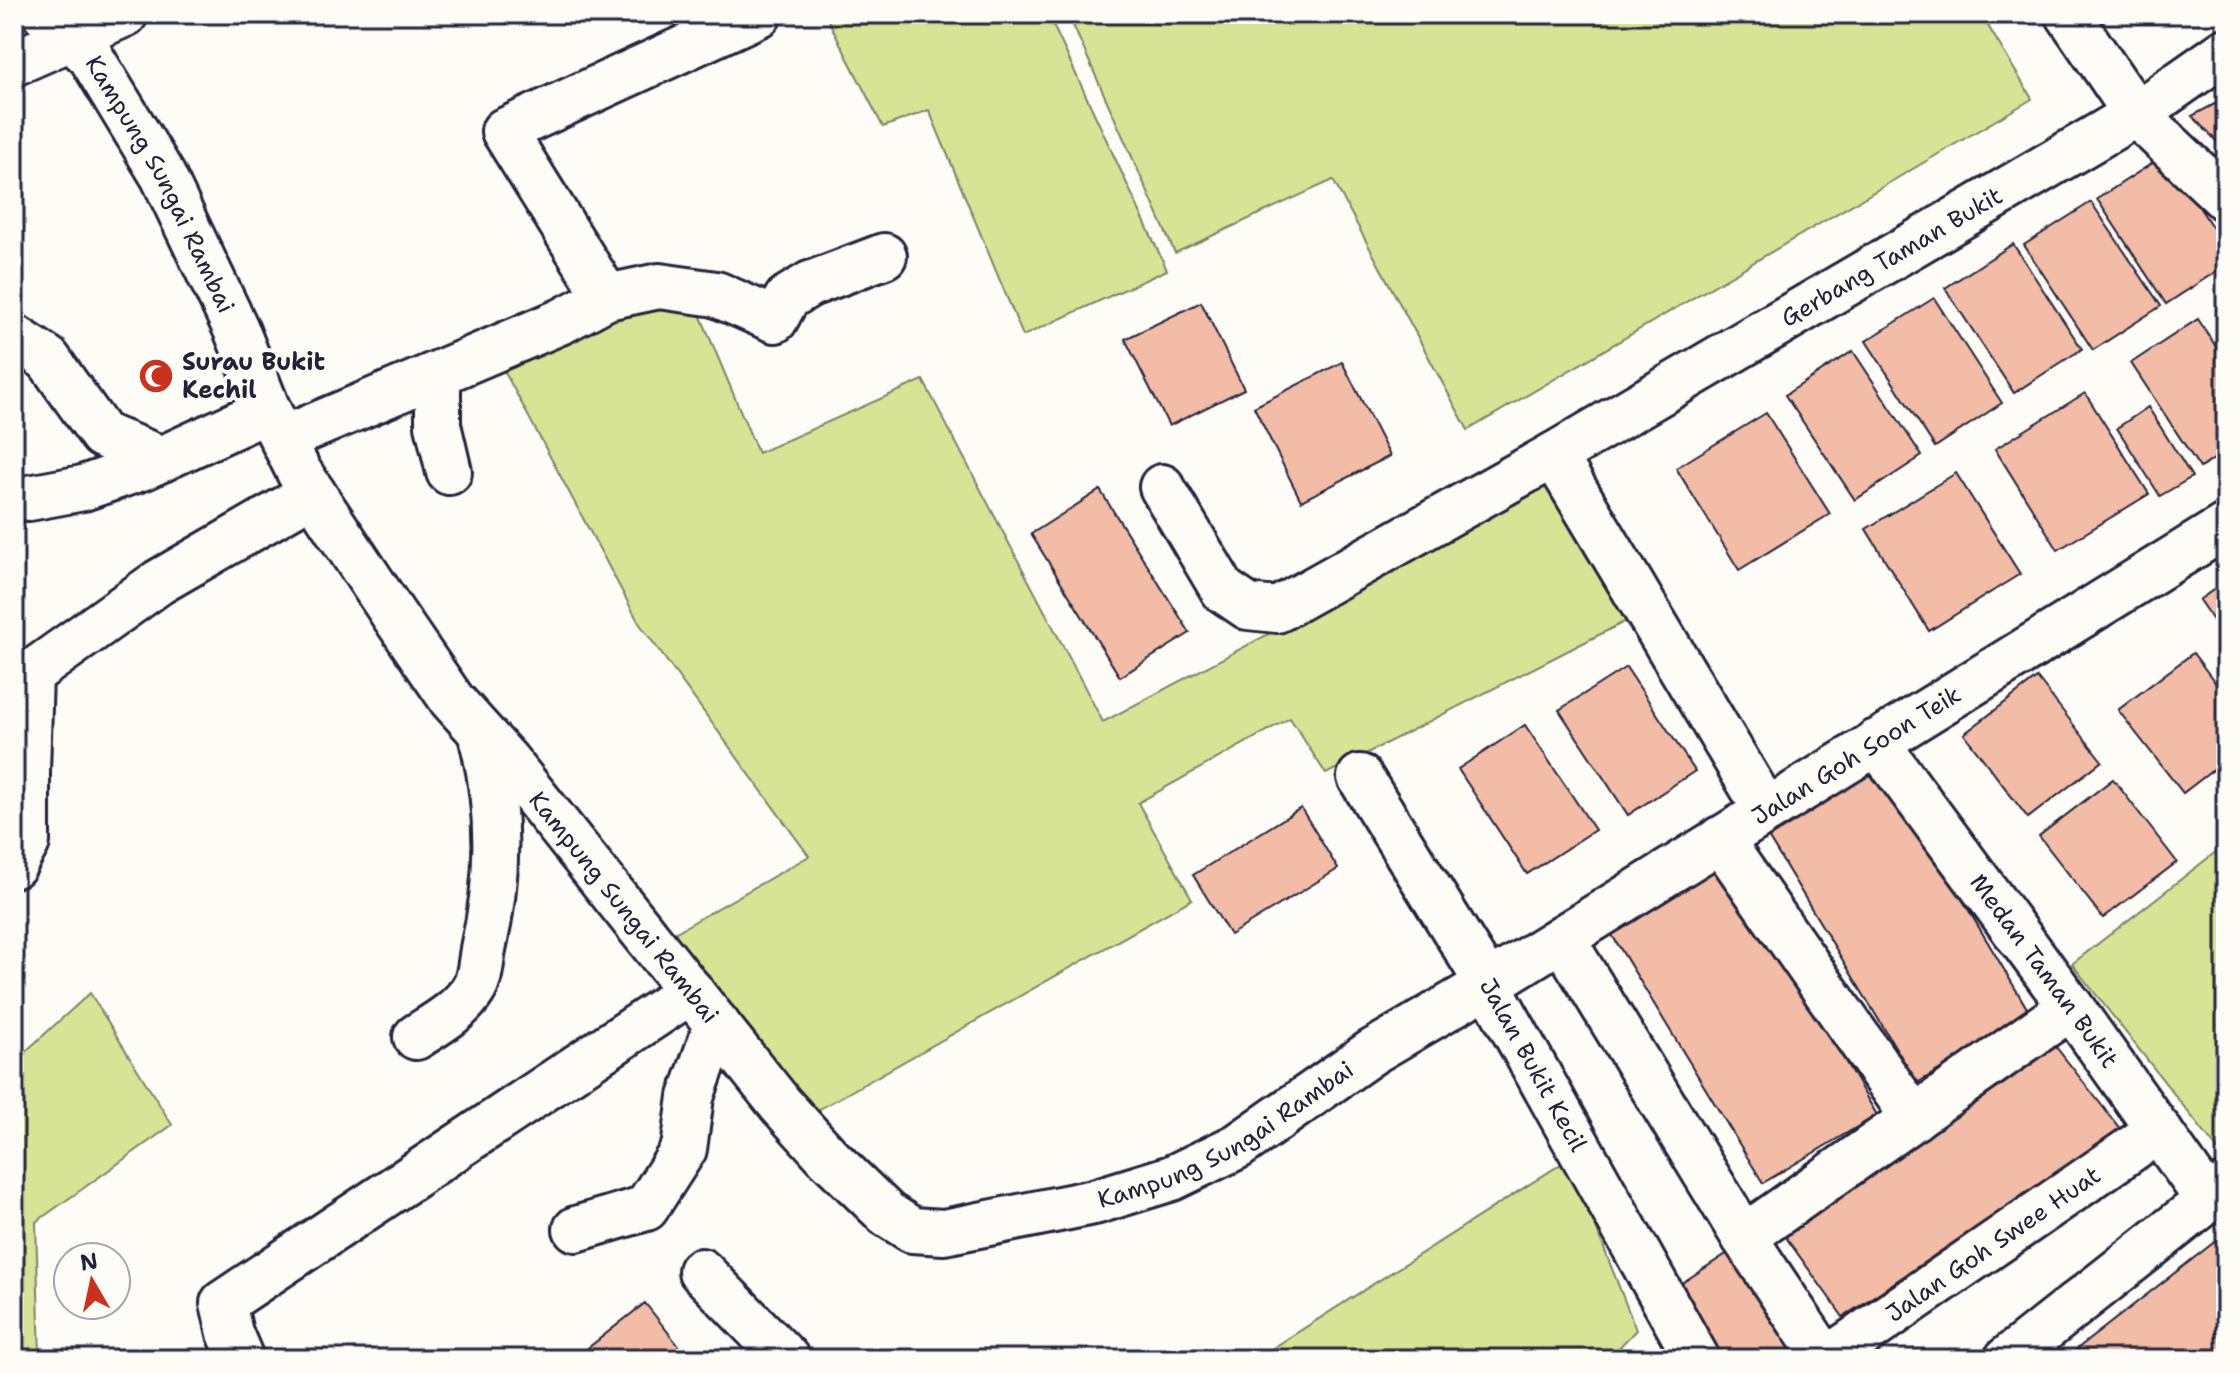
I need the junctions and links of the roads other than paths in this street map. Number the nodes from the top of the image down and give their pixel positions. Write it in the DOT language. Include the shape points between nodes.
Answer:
graph roads {
  1 [pos="125,14"];
  2 [pos="759,14"];
  3 [pos="2068,14"];
  4 [pos="59,26"];
  5 [pos="2226,51"];
  6 [pos="14,63"];
  7 [pos="2136,114"];
  8 [pos="2226,199"];
  9 [pos="884,256"];
  10 [pos="607,297"];
  11 [pos="14,337"];
  12 [pos="438,374"];
  13 [pos="276,425"];
  14 [pos="1554,455"];
  15 [pos="162,459"];
  16 [pos="449,472"];
  17 [pos="1162,487"];
  18 [pos="313,493"];
  19 [pos="29,498"];
  20 [pos="2226,526"];
  21 [pos="22,678"];
  22 [pos="480,732"];
  23 [pos="1876,742"];
  24 [pos="1360,777"];
  25 [pos="1766,810"];
  26 [pos="1720,839"];
  27 [pos="14,865"];
  28 [pos="1562,938"];
  29 [pos="1488,984"];
  30 [pos="2071,1007"];
  31 [pos="704,1008"];
  32 [pos="416,1037"];
  33 [pos="1914,1118"];
  34 [pos="2159,1130"];
  35 [pos="2217,1193"];
  36 [pos="576,1229"];
  37 [pos="1744,1237"];
  38 [pos="701,1271"];
  39 [pos="241,1359"];
  40 [pos="787,1359"];
  41 [pos="1697,1359"];
  42 [pos="1826,1359"];
  43 [pos="2007,1359"];
  1 -- 4 [label="street"];
  2 -- 10 [label="street" via="504,131"];
  3 -- 7 [label="street"];
  4 -- 6 [label="street"];
  4 -- 13 [label="street, Kampung Sungai Rambai" via="91,57 163,176"];
  5 -- 7 [label="street, Gerbang Taman Bukit"];
  7 -- 8 [label="street"];
  7 -- 14 [label="street, Gerbang Taman Bukit"];
  9 -- 10 [label="street" via="810,284 787,298 775,320 716,294 659,286"];
  10 -- 12 [label="street"];
  11 -- 15 [label="street" via="48,359 102,435"];
  12 -- 13 [label="street"];
  12 -- 16 [label="street" via="438,425"];
  13 -- 15 [label="street"];
  13 -- 18 [label="street, Kampung Sungai Rambai"];
  14 -- 17 [label="street, Gerbang Taman Bukit" via="1277,610 1248,607 1223,590"];
  14 -- 25 [label="street"];
  15 -- 19 [label="street" via="83,488"];
  18 -- 21 [label="street" via="159,582"];
  18 -- 22 [label="street, Kampung Sungai Rambai" via="452,700"];
  20 -- 23 [label="street, Jalan Goh Soon Teik"];
  21 -- 27 [label="street" via="27,842"];
  22 -- 31 [label="street, Kampung Sungai Rambai"];
  22 -- 32 [label="street" via="497,823 486,939 474,989 454,1012"];
  23 -- 25 [label="street, Jalan Goh Soon Teik"];
  23 -- 30 [label="street, Medan Taman Bukit"];
  24 -- 29 [label="street, Jalan Bukit Kecil"];
  25 -- 26 [label="street, Jalan Goh Soon Teik"];
  26 -- 28 [label="street, Jalan Goh Soon Teik"];
  26 -- 33 [label="street"];
  28 -- 29 [label="street, Jalan Goh Soon Teik"];
  28 -- 37 [label="street"];
  29 -- 31 [label="street, Kampung Sungai Rambai" via="1372,1052 1238,1146 1172,1178 1094,1202 944,1232 912,1230 887,1214 781,1105"];
  29 -- 41 [label="street, Jalan Bukit Kecil"];
  30 -- 33 [label="street"];
  30 -- 34 [label="street, Medan Taman Bukit"];
  31 -- 36 [label="street" via="684,1149 646,1208"];
  31 -- 39 [label="street" via="223,1303"];
  33 -- 37 [label="street"];
  34 -- 35 [label="street, Medan Taman Bukit"];
  34 -- 42 [label="street, Jalan Goh Swee Huat"];
  35 -- 43 [label="street"];
  37 -- 42 [label="street"];
  38 -- 40 [label="street"];
}
